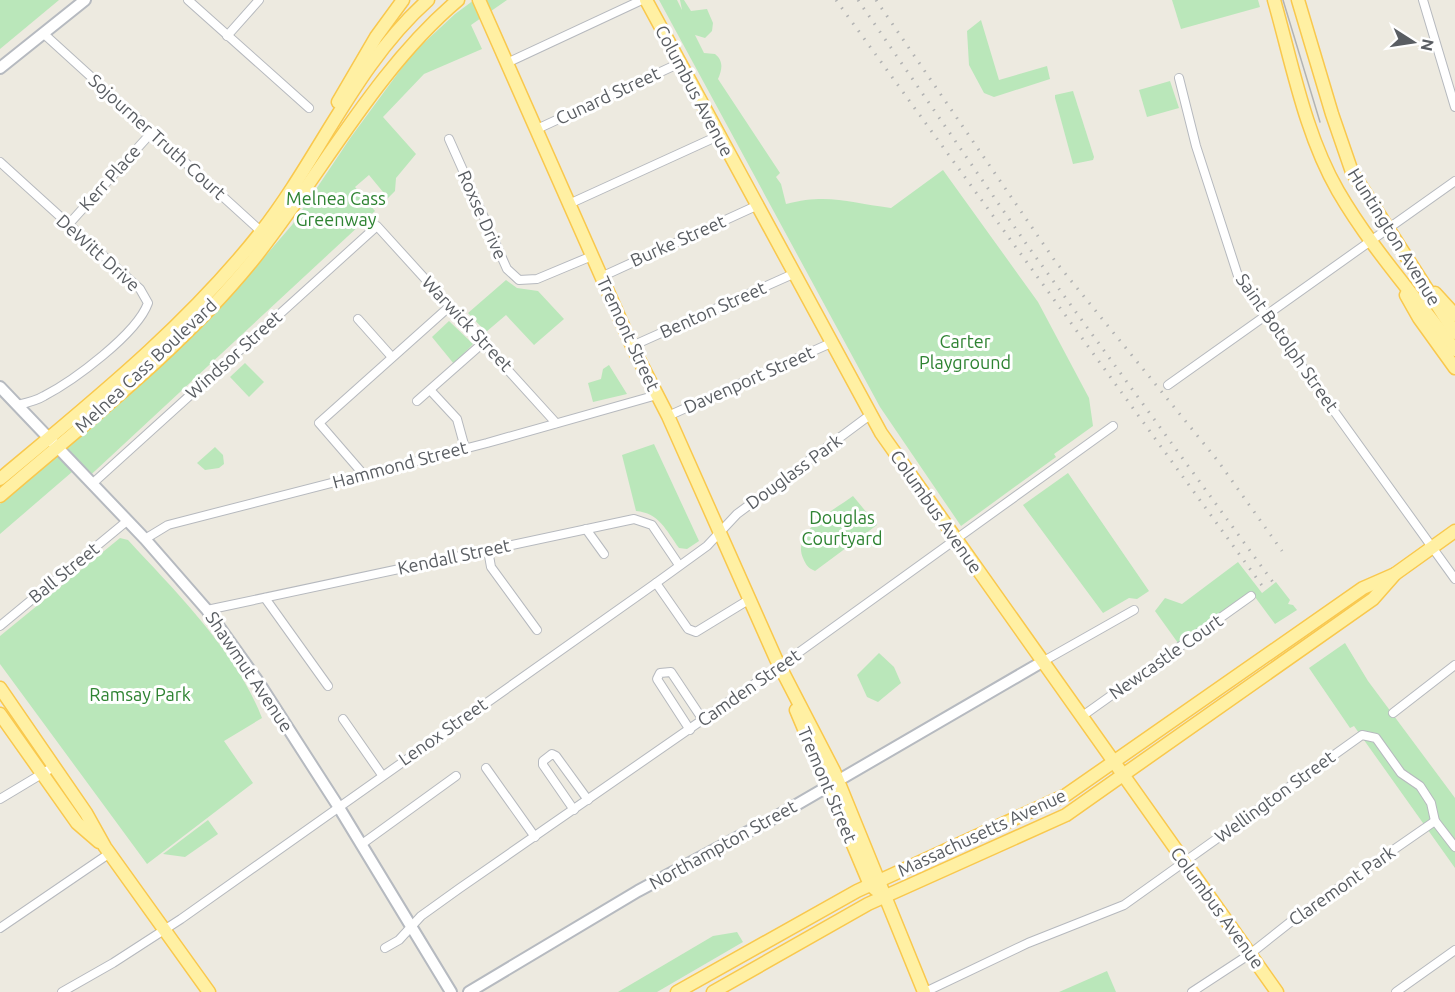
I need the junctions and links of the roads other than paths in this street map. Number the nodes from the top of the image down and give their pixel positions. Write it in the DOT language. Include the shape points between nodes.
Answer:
graph roads {
  1 [pos="85,0"];
  2 [pos="188,0"];
  3 [pos="259,0"];
  4 [pos="404,0"];
  5 [pos="428,0"];
  6 [pos="458,0"];
  7 [pos="479,0"];
  8 [pos="644,0"];
  9 [pos="1274,0"];
  10 [pos="1298,0"];
  11 [pos="1423,0"];
  12 [pos="44,34"];
  13 [pos="227,36"];
  14 [pos="507,63"];
  15 [pos="680,63"];
  16 [pos="0,69"];
  17 [pos="1179,78"];
  18 [pos="1455,107"];
  19 [pos="309,108"];
  20 [pos="537,129"];
  21 [pos="152,132"];
  22 [pos="718,136"];
  23 [pos="449,140"];
  24 [pos="0,162"];
  25 [pos="305,166"];
  26 [pos="1455,181"];
  27 [pos="569,204"];
  28 [pos="756,206"];
  29 [pos="68,225"];
  30 [pos="377,226"];
  31 [pos="1387,230"];
  32 [pos="265,236"];
  33 [pos="1370,240"];
  34 [pos="592,256"];
  35 [pos="793,274"];
  36 [pos="1418,275"];
  37 [pos="1396,276"];
  38 [pos="601,277"];
  39 [pos="450,306"];
  40 [pos="1455,315"];
  41 [pos="1265,316"];
  42 [pos="358,319"];
  43 [pos="1455,333"];
  44 [pos="484,342"];
  45 [pos="831,343"];
  46 [pos="632,346"];
  47 [pos="1455,350"];
  48 [pos="391,356"];
  49 [pos="1455,368"];
  50 [pos="1168,385"];
  51 [pos="0,387"];
  52 [pos="431,390"];
  53 [pos="657,395"];
  54 [pos="417,401"];
  55 [pos="17,405"];
  56 [pos="870,415"];
  57 [pos="668,416"];
  58 [pos="556,423"];
  59 [pos="1113,426"];
  60 [pos="53,442"];
  61 [pos="465,448"];
  62 [pos="364,475"];
  63 [pos="0,479"];
  64 [pos="92,484"];
  65 [pos="0,496"];
  66 [pos="127,521"];
  67 [pos="586,529"];
  68 [pos="720,531"];
  69 [pos="1455,531"];
  70 [pos="145,539"];
  71 [pos="955,540"];
  72 [pos="1432,548"];
  73 [pos="488,550"];
  74 [pos="604,554"];
  75 [pos="679,565"];
  76 [pos="1395,574"];
  77 [pos="1455,579"];
  78 [pos="656,583"];
  79 [pos="1251,596"];
  80 [pos="265,598"];
  81 [pos="750,599"];
  82 [pos="207,610"];
  83 [pos="1134,610"];
  84 [pos="0,626"];
  85 [pos="537,630"];
  86 [pos="1042,662"];
  87 [pos="1455,664"];
  88 [pos="780,666"];
  89 [pos="328,686"];
  90 [pos="0,688"];
  91 [pos="1393,713"];
  92 [pos="0,714"];
  93 [pos="1081,717"];
  94 [pos="343,719"];
  95 [pos="703,720"];
  96 [pos="690,730"];
  97 [pos="1114,764"];
  98 [pos="55,765"];
  99 [pos="486,768"];
  100 [pos="40,774"];
  101 [pos="382,775"];
  102 [pos="456,776"];
  103 [pos="1123,776"];
  104 [pos="833,784"];
  105 [pos="0,799"];
  106 [pos="588,800"];
  107 [pos="338,806"];
  108 [pos="574,810"];
  109 [pos="1435,821"];
  110 [pos="535,837"];
  111 [pos="362,844"];
  112 [pos="1455,847"];
  113 [pos="107,850"];
  114 [pos="1185,861"];
  115 [pos="875,883"];
  116 [pos="883,897"];
  117 [pos="412,925"];
  118 [pos="0,928"];
  119 [pos="164,930"];
  120 [pos="385,948"];
  121 [pos="1455,950"];
  122 [pos="1250,954"];
  123 [pos="62,992"];
  124 [pos="209,992"];
  125 [pos="451,992"];
  126 [pos="469,992"];
  127 [pos="677,992"];
  128 [pos="713,992"];
  129 [pos="924,992"];
  130 [pos="1192,992"];
  131 [pos="1277,992"];
  132 [pos="1396,992"];
  1 -- 12 [label="main road"];
  2 -- 13 [label="street"];
  3 -- 13 [label="street"];
  4 -- 25 [label="main road" via="365,56"];
  5 -- 25 [label="main road, Melnea Cass Boulevard" via="382,52"];
  6 -- 32 [label="main road, Melnea Cass Boulevard" via="402,56"];
  7 -- 14 [label="main road, Tremont Street"];
  8 -- 14 [label="street"];
  8 -- 15 [label="main road, Columbus Avenue"];
  9 -- 33 [label="main road, Huntington Avenue" via="1315,142 1338,191"];
  10 -- 31 [label="main road, Huntington Avenue" via="1352,171"];
  11 -- 18 [label="street"];
  12 -- 16 [label="main road"];
  12 -- 21 [label="street, Sojourner Truth Court"];
  13 -- 19 [label="street"];
  14 -- 20 [label="main road, Tremont Street"];
  15 -- 20 [label="street, Cunard Street"];
  15 -- 22 [label="main road, Columbus Avenue"];
  17 -- 41 [label="street, Saint Botolph Street" via="1235,270"];
  20 -- 27 [label="main road, Tremont Street"];
  21 -- 29 [label="street, Kerr Place"];
  21 -- 32 [label="street, Sojourner Truth Court"];
  22 -- 27 [label="street"];
  22 -- 28 [label="main road, Columbus Avenue"];
  23 -- 34 [label="street, Roxse Drive" via="507,269 519,280 537,279"];
  24 -- 29 [label="street, DeWitt Drive"];
  25 -- 32 [label="main road, Melnea Cass Boulevard"];
  26 -- 31 [label="street"];
  27 -- 34 [label="main road, Tremont Street"];
  28 -- 35 [label="main road, Columbus Avenue"];
  28 -- 38 [label="street, Burke Street"];
  29 -- 55 [label="street, DeWitt Drive" via="140,289 148,303 121,338 73,378 41,398"];
  30 -- 39 [label="street, Warwick Street"];
  30 -- 64 [label="street, Windsor Street"];
  31 -- 33 [label="street"];
  31 -- 36 [label="main road, Huntington Avenue"];
  32 -- 60 [label="main road, Melnea Cass Boulevard"];
  33 -- 37 [label="main road, Huntington Avenue"];
  33 -- 41 [label="street"];
  34 -- 38 [label="main road, Tremont Street"];
  35 -- 45 [label="main road, Columbus Avenue"];
  35 -- 46 [label="street, Benton Street"];
  36 -- 40 [label="main road"];
  36 -- 43 [label="main road, Huntington Avenue"];
  37 -- 47 [label="main road, Huntington Avenue"];
  37 -- 49 [label="main road" via="1419,318"];
  38 -- 46 [label="main road, Tremont Street"];
  39 -- 44 [label="street, Warwick Street"];
  39 -- 48 [label="street"];
  41 -- 50 [label="street"];
  41 -- 72 [label="street, Saint Botolph Street"];
  42 -- 48 [label="street"];
  44 -- 52 [label="street"];
  44 -- 58 [label="street, Warwick Street"];
  45 -- 56 [label="main road, Columbus Avenue"];
  45 -- 57 [label="street, Davenport Street"];
  46 -- 53 [label="main road, Tremont Street"];
  48 -- 62 [label="street" via="319,423"];
  51 -- 55 [label="main road, Shawmut Avenue"];
  52 -- 54 [label="street"];
  52 -- 61 [label="street" via="457,419"];
  53 -- 57 [label="main road, Tremont Street"];
  53 -- 58 [label="street, Hammond Street"];
  55 -- 60 [label="main road, Shawmut Avenue"];
  56 -- 68 [label="street, Douglass Park" via="737,514"];
  56 -- 71 [label="main road, Columbus Avenue"];
  57 -- 68 [label="main road, Tremont Street"];
  58 -- 61 [label="street, Hammond Street"];
  59 -- 71 [label="street, Camden Street"];
  60 -- 63 [label="main road, Melnea Cass Boulevard"];
  60 -- 64 [label="main road, Shawmut Avenue"];
  60 -- 65 [label="main road, Melnea Cass Boulevard"];
  61 -- 62 [label="street, Hammond Street"];
  62 -- 70 [label="street, Hammond Street" via="168,525"];
  64 -- 66 [label="main road, Shawmut Avenue"];
  66 -- 70 [label="main road, Shawmut Avenue"];
  66 -- 84 [label="street, Ball Street"];
  67 -- 73 [label="street, Kendall Street"];
  67 -- 74 [label="street"];
  67 -- 75 [label="street, Kendall Street" via="643,520 653,527"];
  68 -- 75 [label="street, Lenox Street" via="707,546"];
  68 -- 81 [label="main road, Tremont Street"];
  69 -- 72 [label="main road, Massachusetts Avenue"];
  70 -- 82 [label="main road, Shawmut Avenue"];
  71 -- 86 [label="main road, Columbus Avenue"];
  71 -- 88 [label="street, Camden Street"];
  72 -- 76 [label="main road, Massachusetts Avenue"];
  72 -- 77 [label="street, Saint Botolph Street"];
  73 -- 80 [label="street, Kendall Street"];
  73 -- 85 [label="street" via="491,567"];
  75 -- 78 [label="street, Lenox Street"];
  76 -- 97 [label="main road, Massachusetts Avenue" via="1363,588"];
  76 -- 103 [label="main road, Massachusetts Avenue" via="1373,599"];
  78 -- 81 [label="street" via="688,629 696,632"];
  78 -- 101 [label="street, Lenox Street"];
  79 -- 93 [label="street, Newcastle Court"];
  80 -- 82 [label="street, Kendall Street"];
  80 -- 89 [label="street"];
  81 -- 88 [label="main road, Tremont Street"];
  82 -- 107 [label="main road, Shawmut Avenue"];
  83 -- 86 [label="street, Northampton Street"];
  86 -- 93 [label="main road, Columbus Avenue"];
  86 -- 104 [label="main road, Northampton Street"];
  87 -- 91 [label="street"];
  88 -- 95 [label="street, Camden Street"];
  88 -- 104 [label="main road, Tremont Street"];
  90 -- 98 [label="main road"];
  92 -- 100 [label="main road"];
  93 -- 97 [label="main road, Columbus Avenue"];
  94 -- 101 [label="street"];
  95 -- 96 [label="street, Camden Street"];
  95 -- 96 [label="street" via="671,672 660,674 657,679"];
  96 -- 106 [label="street, Camden Street"];
  97 -- 103 [label="main road, Columbus Avenue"];
  97 -- 115 [label="main road, Massachusetts Avenue" via="1051,803"];
  98 -- 100 [label="street"];
  98 -- 113 [label="main road"];
  99 -- 110 [label="street"];
  100 -- 105 [label="street"];
  100 -- 113 [label="main road" via="77,823"];
  101 -- 107 [label="street, Lenox Street"];
  102 -- 111 [label="street"];
  103 -- 114 [label="main road, Columbus Avenue"];
  103 -- 116 [label="main road, Massachusetts Avenue" via="1066,814"];
  104 -- 115 [label="main road, Tremont Street"];
  104 -- 126 [label="main road, Northampton Street" via="638,891"];
  106 -- 108 [label="street, Camden Street"];
  106 -- 108 [label="street" via="552,754 543,765"];
  107 -- 111 [label="main road, Shawmut Avenue"];
  107 -- 119 [label="street, Lenox Street"];
  108 -- 110 [label="street, Camden Street"];
  109 -- 112 [label="street"];
  109 -- 114 [label="street, Wellington Street" via="1431,803 1420,786 1401,773 1376,738 1366,735"];
  109 -- 122 [label="street, Claremont Park"];
  110 -- 117 [label="street, Camden Street"];
  111 -- 117 [label="main road, Shawmut Avenue"];
  113 -- 118 [label="street"];
  113 -- 119 [label="main road"];
  114 -- 122 [label="main road, Columbus Avenue"];
  114 -- 129 [label="street, Wellington Street" via="1124,905 1028,943"];
  115 -- 116 [label="main road, Tremont Street"];
  115 -- 127 [label="main road, Massachusetts Avenue"];
  116 -- 128 [label="main road, Massachusetts Avenue"];
  116 -- 129 [label="main road, Tremont Street"];
  117 -- 120 [label="street, Camden Street"];
  117 -- 125 [label="main road, Shawmut Avenue"];
  119 -- 123 [label="street, Lenox Street"];
  119 -- 124 [label="main road"];
  121 -- 132 [label="street"];
  122 -- 130 [label="street, Claremont Park"];
  122 -- 131 [label="main road, Columbus Avenue"];
}
